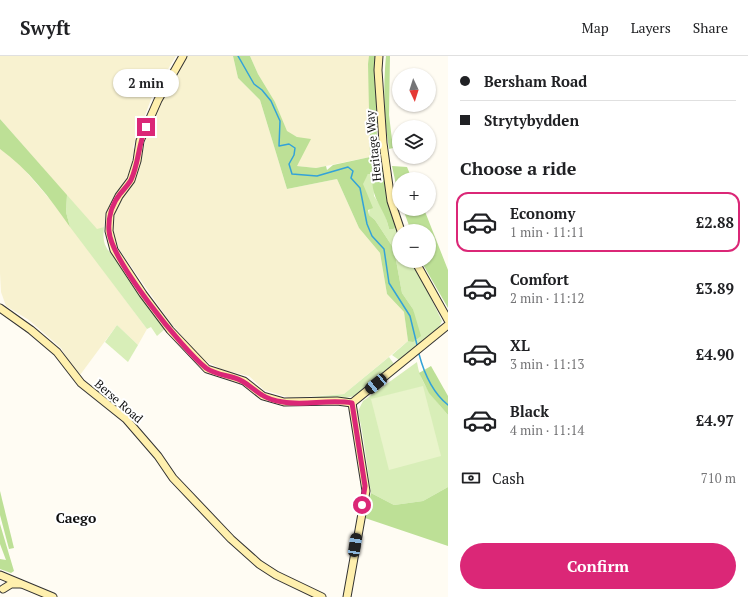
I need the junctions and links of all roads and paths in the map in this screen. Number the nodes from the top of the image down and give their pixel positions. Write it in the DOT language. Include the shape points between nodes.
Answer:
graph roads {
  1 [pos="182,56"];
  2 [pos="380,56"];
  3 [pos="399,224"];
  4 [pos="419,268"];
  5 [pos="0,308"];
  6 [pos="448,320"];
  7 [pos="448,325"];
  8 [pos="352,403"];
  9 [pos="0,576"];
  10 [pos="24,584"];
  11 [pos="1,591"];
  12 [pos="53,597"];
  13 [pos="322,597"];
  14 [pos="347,597"];
  1 -- 8 [label="street" via="158,100 140,141 131,180 110,214 109,231 114,250 170,330 207,369 244,381 263,396 284,402"];
  2 -- 3 [label="street, Heritage Way" via="378,70 383,142 391,201"];
  4 -- 6 [label="street"];
  5 -- 13 [label="street, Berse Road" via="57,352 81,383 126,418 173,478 231,539 259,564 276,575"];
  7 -- 8 [label="street"];
  8 -- 14 [label="street" via="366,491"];
  9 -- 10 [label="street"];
  9 -- 11 [label="street" via="4,581"];
  10 -- 11 [label="street" via="11,584"];
  10 -- 12 [label="street"];
}
